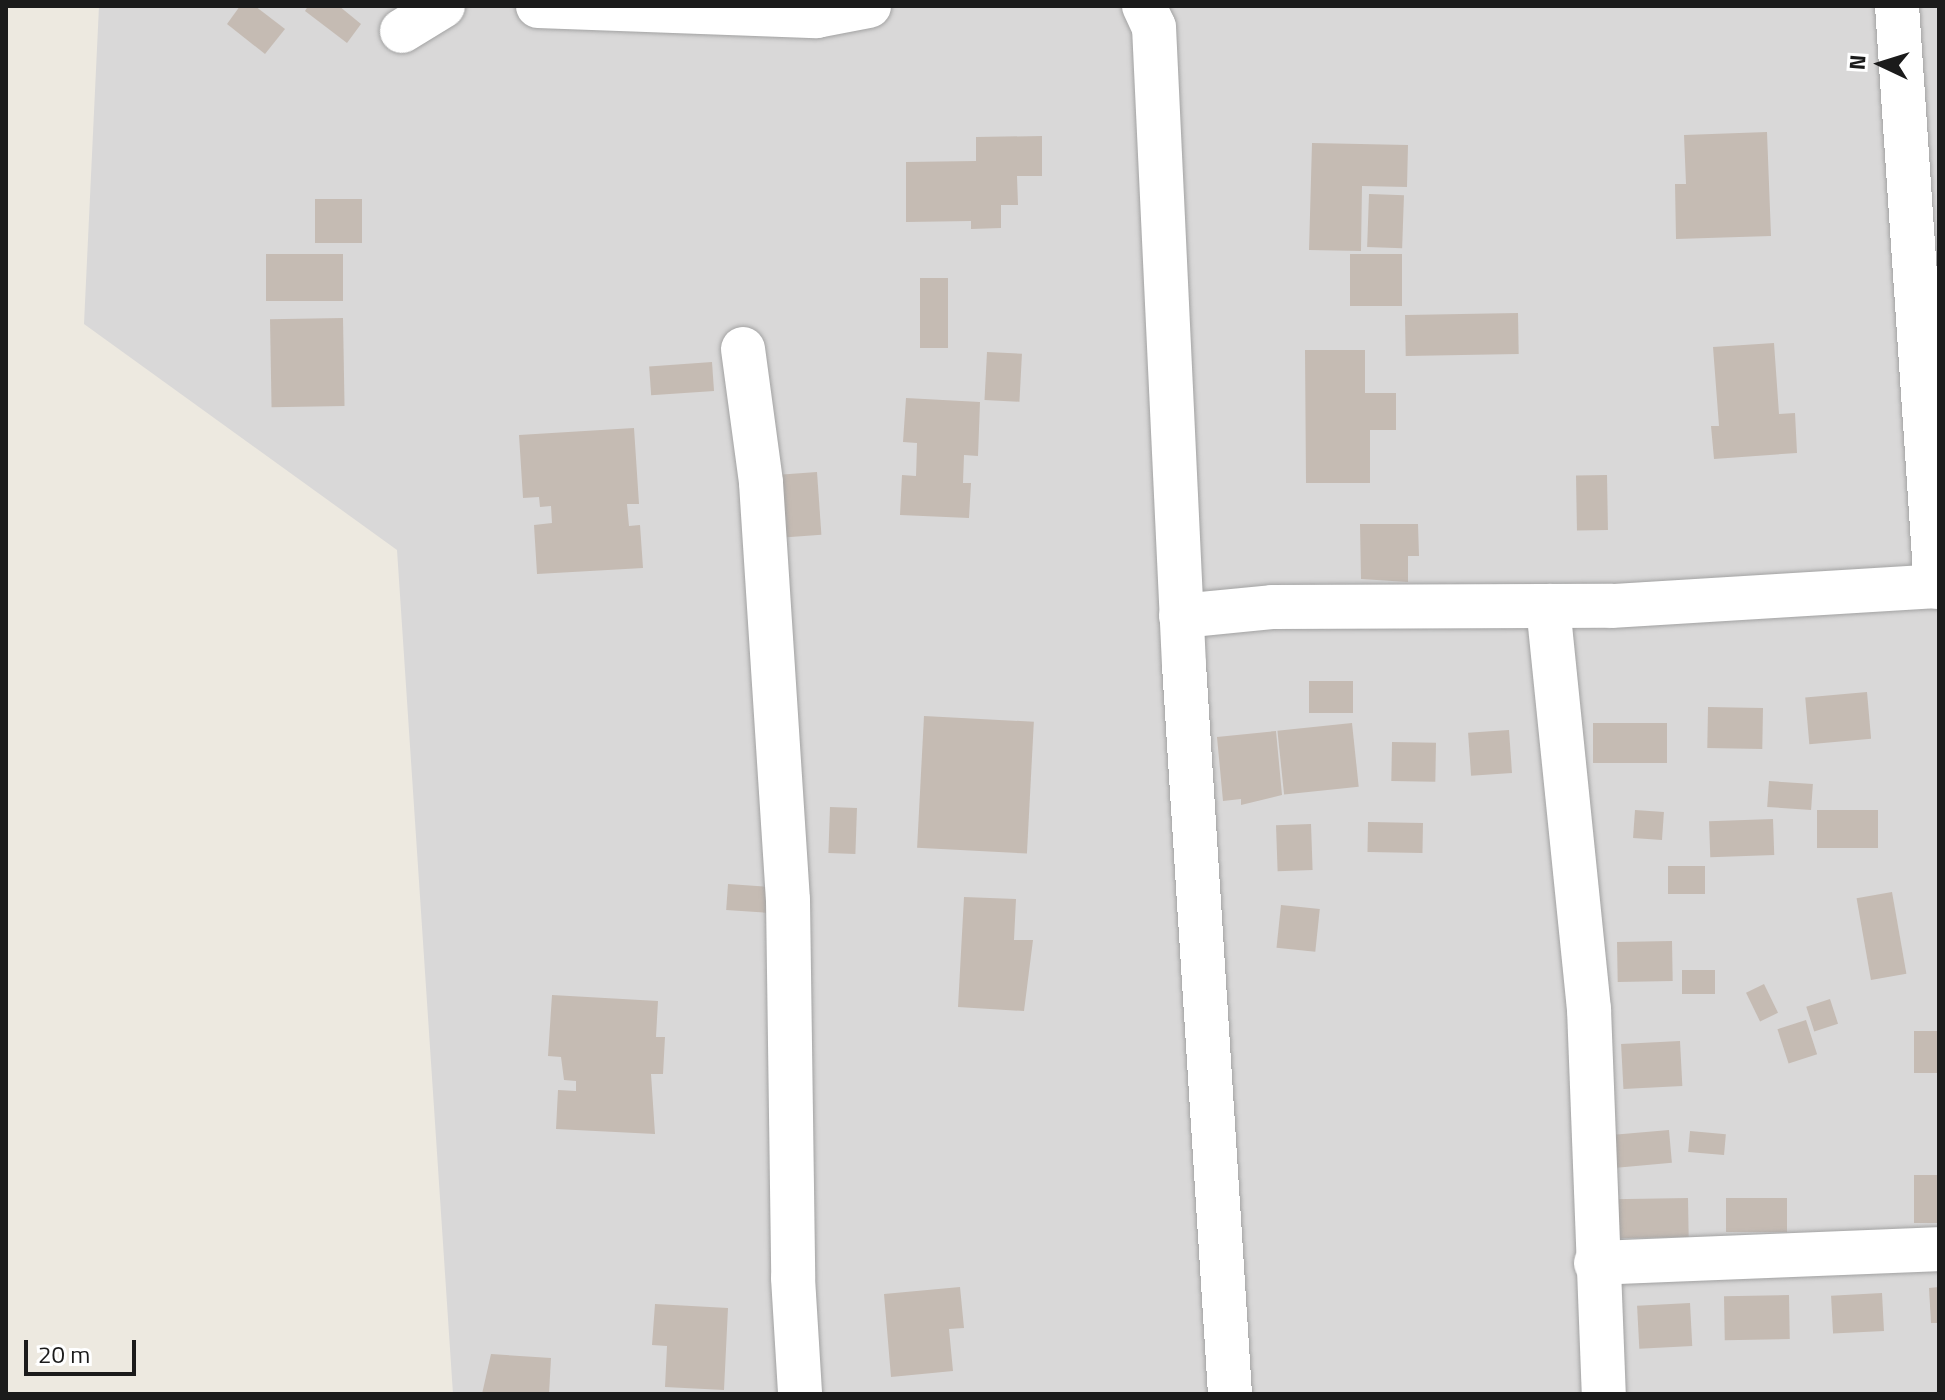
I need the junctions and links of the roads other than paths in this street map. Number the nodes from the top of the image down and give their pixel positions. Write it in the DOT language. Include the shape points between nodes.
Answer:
graph roads {
  1 [pos="443,6"];
  2 [pos="538,6"];
  3 [pos="869,6"];
  4 [pos="1897,6"];
  5 [pos="1142,13"];
  6 [pos="402,31"];
  7 [pos="743,349"];
  8 [pos="1938,586"];
  9 [pos="1548,606"];
  10 [pos="1181,616"];
  11 [pos="1939,1249"];
  12 [pos="1596,1263"];
  13 [pos="800,1394"];
  14 [pos="1230,1394"];
  15 [pos="1604,1394"];
  1 -- 6 [label="street"];
  2 -- 3 [label="street" via="817,16"];
  4 -- 8 [label="street"];
  5 -- 10 [label="street"];
  7 -- 13 [label="street" via="761,483 788,900 793,1278"];
  8 -- 9 [label="street"];
  9 -- 10 [label="street" via="1272,607"];
  9 -- 12 [label="street" via="1589,1009"];
  10 -- 14 [label="street"];
  11 -- 12 [label="street"];
  12 -- 15 [label="street"];
}
